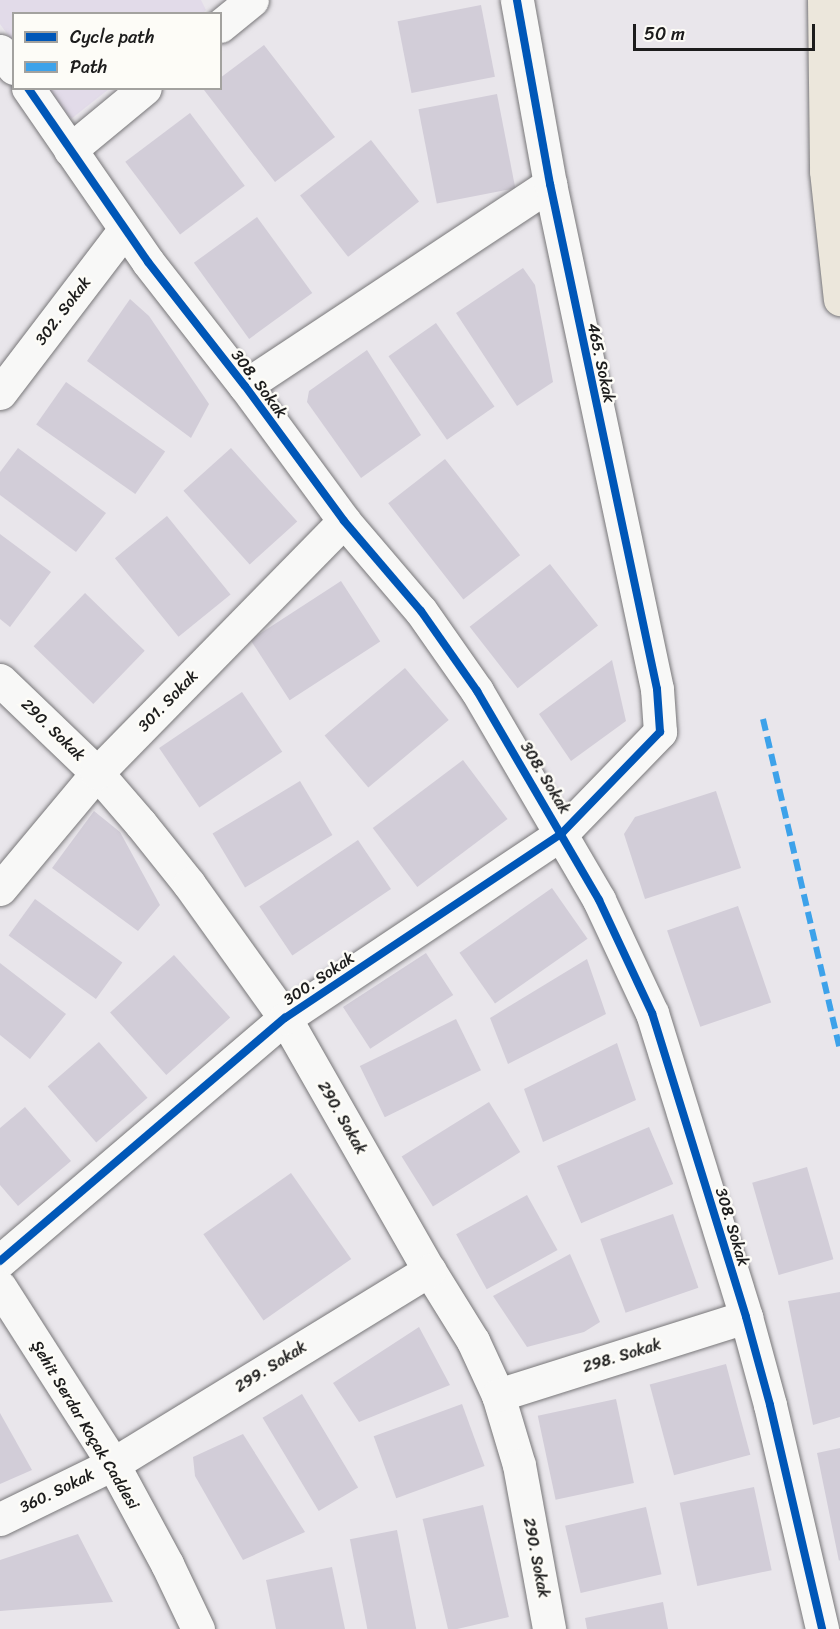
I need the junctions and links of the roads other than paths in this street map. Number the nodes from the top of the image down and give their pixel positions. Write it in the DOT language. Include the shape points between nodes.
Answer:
graph roads {
  1 [pos="517,0"];
  2 [pos="824,0"];
  3 [pos="0,51"];
  4 [pos="12,66"];
  5 [pos="29,90"];
  6 [pos="142,90"];
  7 [pos="70,150"];
  8 [pos="550,184"];
  9 [pos="125,229"];
  10 [pos="840,299"];
  11 [pos="245,386"];
  12 [pos="0,393"];
  13 [pos="344,521"];
  14 [pos="0,680"];
  15 [pos="660,732"];
  16 [pos="97,773"];
  17 [pos="562,833"];
  18 [pos="0,890"];
  19 [pos="285,1018"];
  20 [pos="0,1261"];
  21 [pos="429,1270"];
  22 [pos="0,1287"];
  23 [pos="746,1317"];
  24 [pos="498,1395"];
  25 [pos="113,1464"];
  26 [pos="0,1518"];
  27 [pos="198,1629"];
  28 [pos="549,1629"];
  29 [pos="822,1629"];
  1 -- 8 [label="street, 465. Sokak"];
  2 -- 10 [label="highway" via="825,171"];
  3 -- 4 [label="street"];
  5 -- 7 [label="street, 308. Sokak"];
  6 -- 7 [label="street"];
  7 -- 9 [label="street, 308. Sokak"];
  8 -- 11 [label="street"];
  8 -- 15 [label="street, 465. Sokak" via="657,689"];
  9 -- 11 [label="street, 308. Sokak"];
  9 -- 12 [label="street, 302. Sokak"];
  11 -- 13 [label="street, 308. Sokak"];
  13 -- 16 [label="street, 301. Sokak"];
  13 -- 17 [label="street, 308. Sokak" via="421,611 465,673"];
  14 -- 16 [label="street, 290. Sokak"];
  15 -- 17 [label="street, 300. Sokak"];
  16 -- 18 [label="street, 301. Sokak"];
  16 -- 19 [label="street, 290. Sokak" via="189,884"];
  17 -- 19 [label="street, 300. Sokak"];
  17 -- 23 [label="street, 308. Sokak" via="599,900 652,1013"];
  19 -- 20 [label="street, 300. Sokak"];
  19 -- 21 [label="street, 290. Sokak"];
  21 -- 24 [label="street, 290. Sokak" via="473,1341"];
  21 -- 25 [label="street, 299. Sokak"];
  22 -- 25 [label="street, Şehit Serdar Koçak Caddesi"];
  23 -- 24 [label="street, 298. Sokak"];
  23 -- 29 [label="street, 308. Sokak"];
  24 -- 28 [label="street, 290. Sokak" via="519,1466"];
  25 -- 26 [label="street, 360. Sokak"];
  25 -- 27 [label="street, Şehit Serdar Koçak Caddesi"];
}
